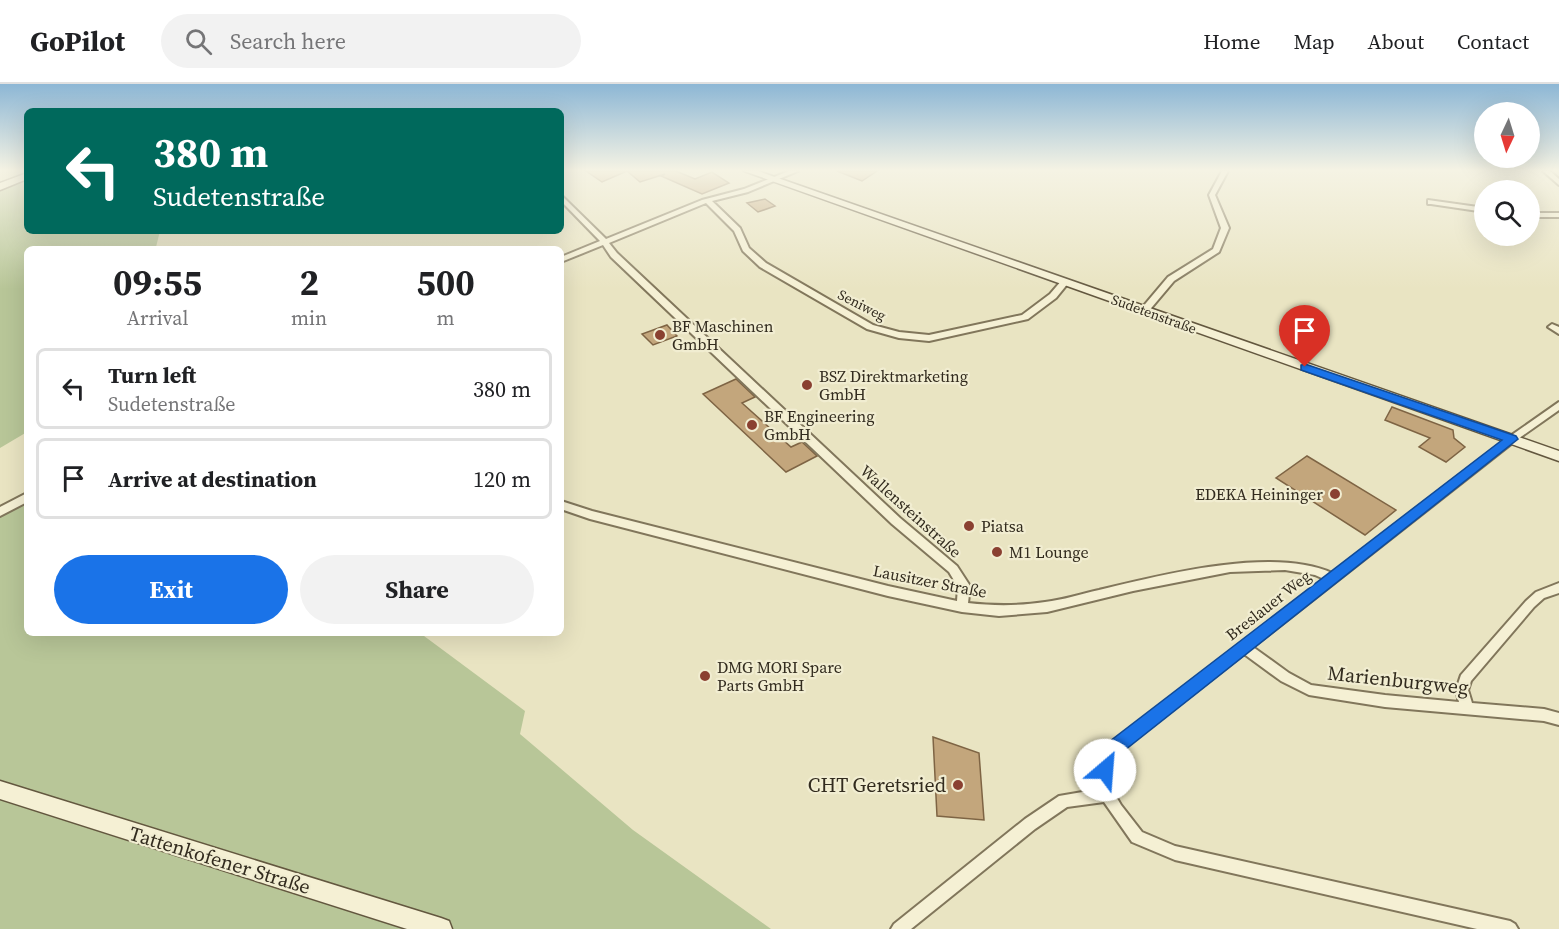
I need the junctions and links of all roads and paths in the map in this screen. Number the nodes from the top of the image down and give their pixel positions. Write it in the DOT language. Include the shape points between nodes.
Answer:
graph roads {
  1 [pos="576,210"];
  2 [pos="682,210"];
  3 [pos="717,210"];
  4 [pos="862,210"];
  5 [pos="1219,210"];
  6 [pos="1540,215"];
  7 [pos="1559,215"];
  8 [pos="605,242"];
  9 [pos="564,259"];
  10 [pos="1065,282"];
  11 [pos="1144,311"];
  12 [pos="1559,405"];
  13 [pos="1512,439"];
  14 [pos="1559,456"];
  15 [pos="24,499"];
  16 [pos="564,506"];
  17 [pos="0,512"];
  18 [pos="1332,578"];
  19 [pos="1559,588"];
  20 [pos="962,607"];
  21 [pos="1244,647"];
  22 [pos="1467,707"];
  23 [pos="1559,719"];
  24 [pos="0,790"];
  25 [pos="1107,795"];
  26 [pos="441,929"];
  27 [pos="899,929"];
  28 [pos="1510,929"];
  1 -- 8 [label="street, Wallensteinstraße"];
  2 -- 8 [label="street"];
  3 -- 10 [label="street, Seniweg" via="763,265 870,327 899,335 928,338 1025,317 1053,297"];
  4 -- 10 [label="street, Sudetenstraße"];
  5 -- 11 [label="street" via="1226,228 1216,250 1171,279"];
  6 -- 7 [label="street"];
  8 -- 9 [label="street"];
  8 -- 20 [label="street, Wallensteinstraße" via="614,255 896,520 954,569 964,586"];
  10 -- 11 [label="street, Sudetenstraße"];
  11 -- 13 [label="street, Sudetenstraße"];
  12 -- 13 [label="street, Breslauer Weg"];
  13 -- 14 [label="street, Sudetenstraße"];
  13 -- 18 [label="street, Breslauer Weg"];
  15 -- 17 [label="street"];
  16 -- 20 [label="street, Lausitzer Straße" via="777,564"];
  18 -- 20 [label="street, Lausitzer Straße" via="1317,571 1285,566 1230,568 1047,607 999,611"];
  18 -- 21 [label="street, Breslauer Weg"];
  19 -- 22 [label="street" via="1540,595 1530,604 1465,679 1462,690"];
  21 -- 22 [label="street, Marienburgweg" via="1309,690"];
  21 -- 25 [label="street, Breslauer Weg" via="1107,754"];
  22 -- 23 [label="street, Marienburgweg"];
  24 -- 26 [label="street, Tattenkofener Straße"];
  25 -- 27 [label="street" via="1064,801"];
  25 -- 28 [label="street" via="1137,837 1175,853"];
}
